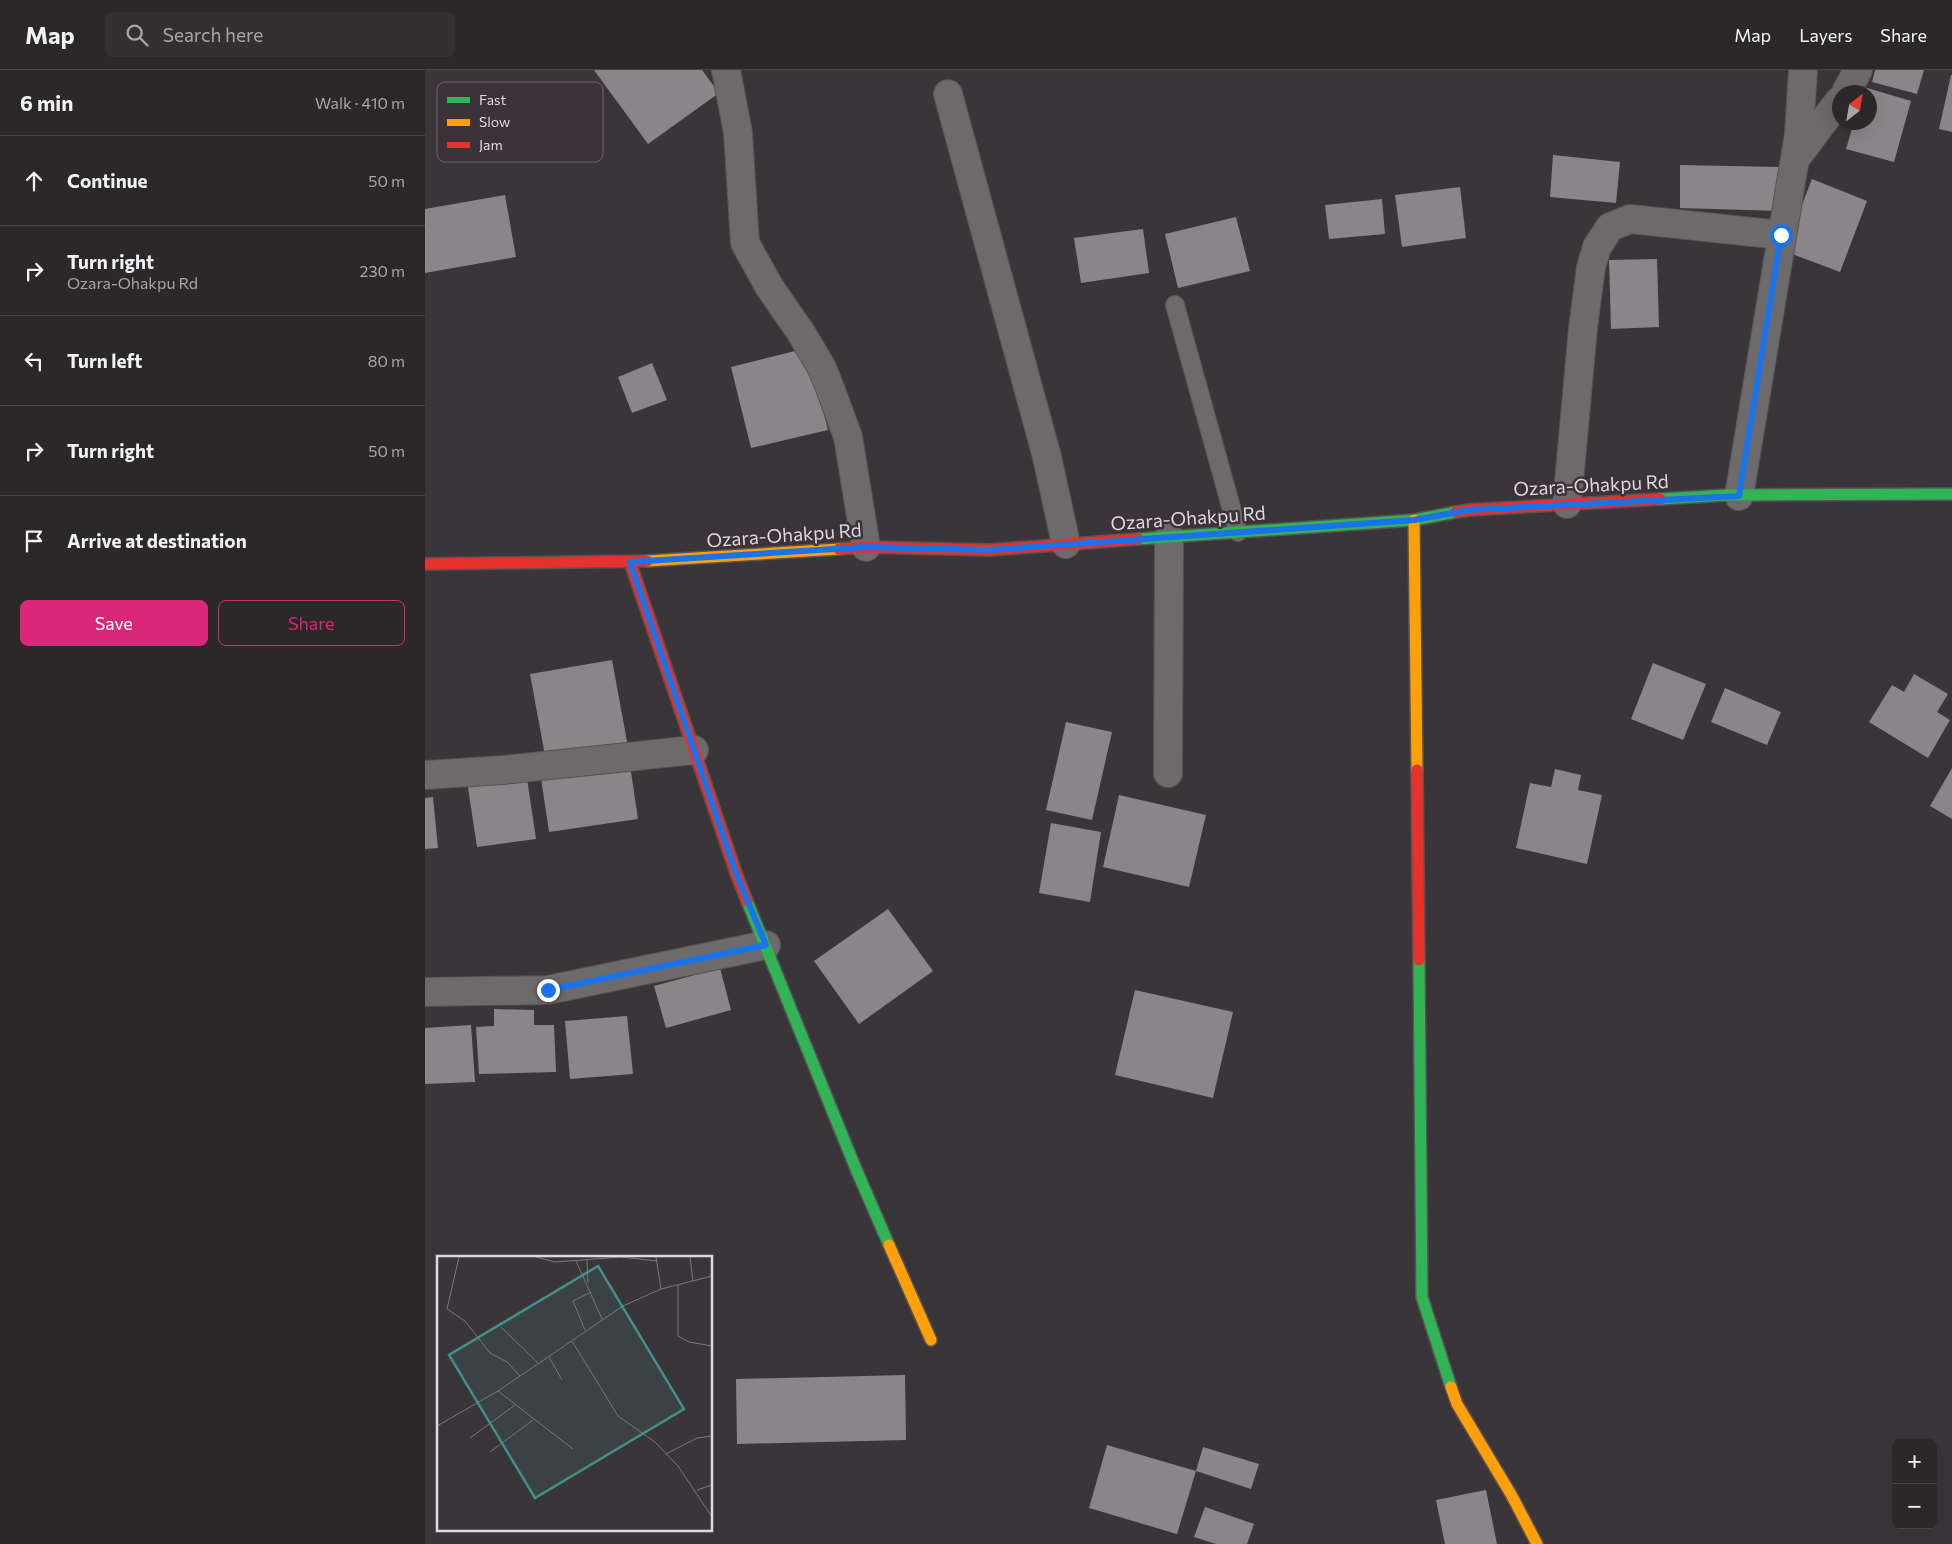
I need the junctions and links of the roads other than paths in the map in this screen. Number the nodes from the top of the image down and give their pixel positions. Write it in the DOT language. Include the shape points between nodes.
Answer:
graph roads {
  1 [pos="727,70"];
  2 [pos="1803,70"];
  3 [pos="1858,70"];
  4 [pos="1850,85"];
  5 [pos="948,94"];
  6 [pos="1832,110"];
  7 [pos="1794,161"];
  8 [pos="1781,235"];
  9 [pos="1175,305"];
  10 [pos="1952,494"];
  11 [pos="1739,496"];
  12 [pos="1567,504"];
  13 [pos="1414,520"];
  14 [pos="1239,532"];
  15 [pos="1169,537"];
  16 [pos="1066,544"];
  17 [pos="866,547"];
  18 [pos="630,562"];
  19 [pos="425,564"];
  20 [pos="694,750"];
  21 [pos="1168,773"];
  22 [pos="425,775"];
  23 [pos="766,945"];
  24 [pos="425,992"];
  25 [pos="931,1340"];
  26 [pos="1537,1544"];
  1 -- 17 [label="street" via="738,133 745,243 831,388 848,437"];
  2 -- 7 [label="street"];
  3 -- 4 [label="street"];
  5 -- 16 [label="street" via="1047,457"];
  6 -- 7 [label="street"];
  7 -- 8 [label="street"];
  8 -- 11 [label="street"];
  8 -- 12 [label="street" via="1630,219 1610,226 1597,247 1591,267"];
  9 -- 14 [label="lane"];
  10 -- 11 [label="street, Ozara-Ohakpu Rd"];
  11 -- 12 [label="street, Ozara-Ohakpu Rd"];
  12 -- 13 [label="street, Ozara-Ohakpu Rd" via="1468,510"];
  13 -- 14 [label="street, Ozara-Ohakpu Rd"];
  13 -- 26 [label="street" via="1421,1297 1457,1404"];
  14 -- 15 [label="street, Ozara-Ohakpu Rd"];
  15 -- 16 [label="street, Ozara-Ohakpu Rd"];
  15 -- 21 [label="street"];
  16 -- 17 [label="street, Ozara-Ohakpu Rd" via="989,550"];
  17 -- 18 [label="street, Ozara-Ohakpu Rd"];
  18 -- 19 [label="street, Ozara-Ohakpu Rd"];
  18 -- 20 [label="street"];
  20 -- 22 [label="street"];
  20 -- 23 [label="street" via="736,873"];
  23 -- 24 [label="street" via="548,990"];
  23 -- 25 [label="street" via="855,1169"];
}
